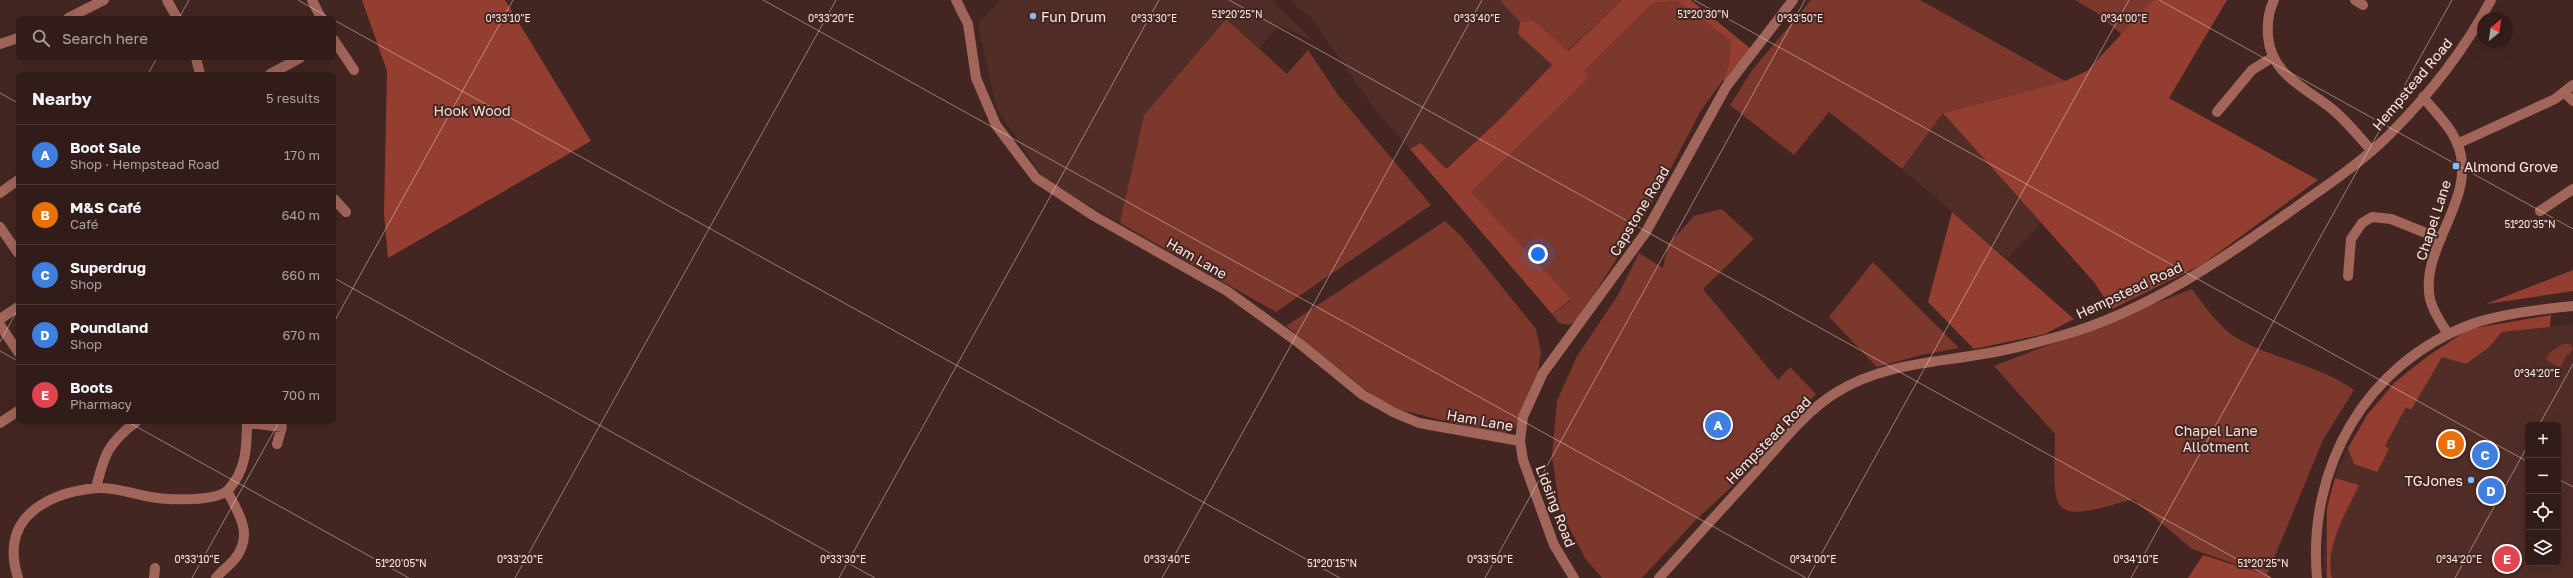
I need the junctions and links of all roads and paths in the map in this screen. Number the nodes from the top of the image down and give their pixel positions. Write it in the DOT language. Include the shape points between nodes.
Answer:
graph roads {
  1 [pos="104,0"];
  2 [pos="167,0"];
  3 [pos="312,0"];
  4 [pos="956,0"];
  5 [pos="1793,0"];
  6 [pos="2274,0"];
  7 [pos="2491,0"];
  8 [pos="72,16"];
  9 [pos="176,16"];
  10 [pos="320,16"];
  11 [pos="16,39"];
  12 [pos="336,43"];
  13 [pos="0,44"];
  14 [pos="2273,57"];
  15 [pos="196,60"];
  16 [pos="296,60"];
  17 [pos="354,70"];
  18 [pos="200,72"];
  19 [pos="274,72"];
  20 [pos="2573,85"];
  21 [pos="2565,93"];
  22 [pos="2423,97"];
  23 [pos="2573,101"];
  24 [pos="2217,112"];
  25 [pos="2457,144"];
  26 [pos="2372,151"];
  27 [pos="16,181"];
  28 [pos="2573,188"];
  29 [pos="0,193"];
  30 [pos="336,201"];
  31 [pos="2540,210"];
  32 [pos="346,212"];
  33 [pos="0,227"];
  34 [pos="2441,239"];
  35 [pos="16,250"];
  36 [pos="2348,276"];
  37 [pos="2573,306"];
  38 [pos="16,308"];
  39 [pos="0,319"];
  40 [pos="0,325"];
  41 [pos="2448,334"];
  42 [pos="16,349"];
  43 [pos="16,412"];
  44 [pos="0,423"];
  45 [pos="134,424"];
  46 [pos="247,424"];
  47 [pos="283,424"];
  48 [pos="1520,441"];
  49 [pos="277,444"];
  50 [pos="96,488"];
  51 [pos="227,491"];
  52 [pos="18,578"];
  53 [pos="216,578"];
  54 [pos="1574,578"];
  55 [pos="1660,578"];
  56 [pos="2318,578"];
  1 -- 8 [label="street"];
  2 -- 9 [label="street"];
  3 -- 10 [label="street"];
  4 -- 48 [label="street, Ham Lane" via="968,24 976,78 996,125 1036,178 1094,216 1227,291 1299,343 1363,395 1393,412 1419,423"];
  5 -- 48 [label="street, Capstone Road" via="1726,87 1646,232 1543,373 1523,417"];
  6 -- 14 [label="street" via="2268,25"];
  7 -- 22 [label="street, Hempstead Road" via="2464,44"];
  11 -- 13 [label="street"];
  12 -- 17 [label="street"];
  14 -- 24 [label="street" via="2252,70"];
  14 -- 26 [label="street" via="2288,77 2334,110"];
  15 -- 18 [label="street"];
  16 -- 19 [label="street"];
  20 -- 21 [label="street"];
  21 -- 23 [label="street"];
  21 -- 25 [label="street" via="2545,105"];
  22 -- 25 [label="street, Chapel Lane" via="2446,125"];
  22 -- 26 [label="street, Hempstead Road"];
  25 -- 34 [label="street, Chapel Lane" via="2462,168 2460,183"];
  26 -- 55 [label="street, Hempstead Road" via="2208,267 2113,316 2062,335 1993,352 1881,371 1835,393 1787,437"];
  27 -- 29 [label="street"];
  28 -- 31 [label="street"];
  30 -- 32 [label="street"];
  33 -- 35 [label="street"];
  34 -- 36 [label="street" via="2391,219 2372,217 2362,223 2351,239"];
  34 -- 41 [label="street, Chapel Lane" via="2432,264 2429,292 2434,309"];
  37 -- 41 [label="street" via="2480,322"];
  38 -- 39 [label="street"];
  40 -- 42 [label="street"];
  41 -- 56 [label="street" via="2419,352 2376,390 2349,425 2328,469 2318,510"];
  43 -- 44 [label="street"];
  45 -- 50 [label="street" via="106,450"];
  46 -- 51 [label="street" via="246,456 240,474"];
  47 -- 49 [label="street"];
  48 -- 54 [label="street, Lidsing Road" via="1524,460 1554,545"];
  50 -- 51 [label="street" via="152,498 190,501"];
  50 -- 52 [label="street" via="49,499 34,508 22,523 15,538 13,553"];
  51 -- 53 [label="street" via="246,533 240,552"];
}
